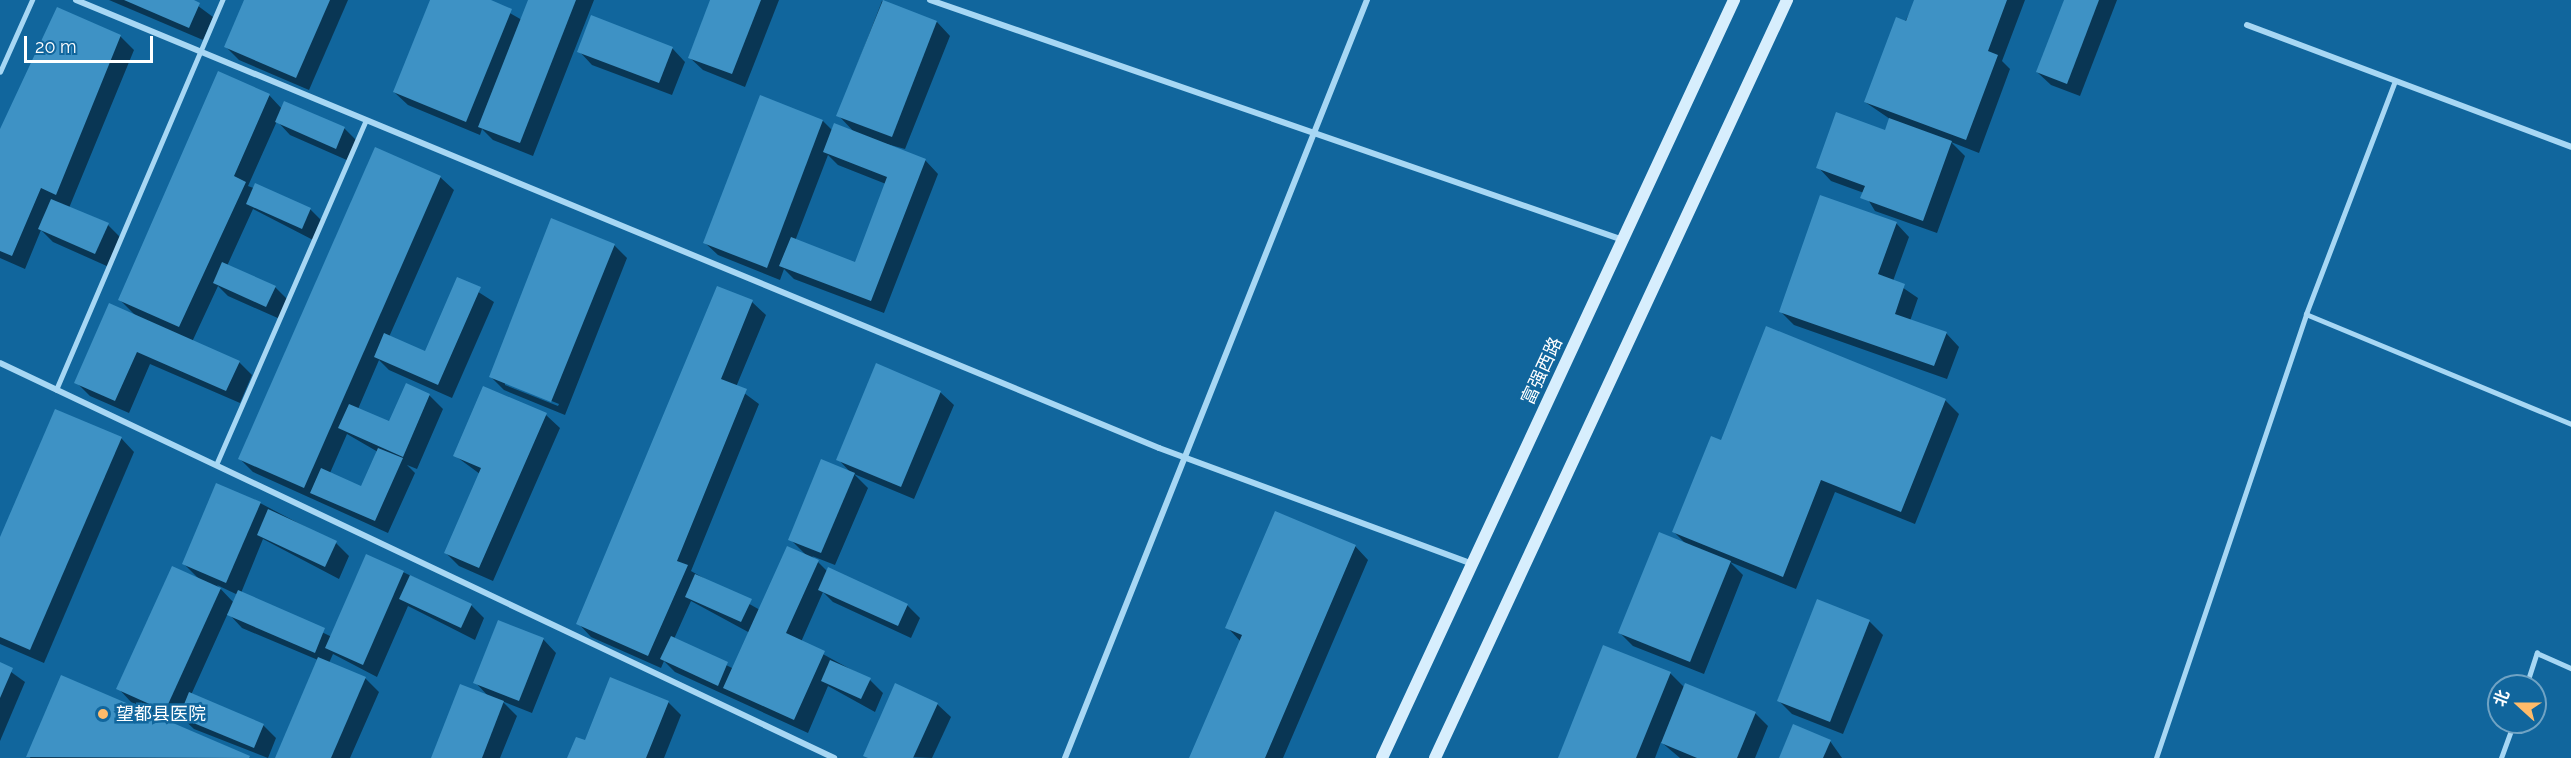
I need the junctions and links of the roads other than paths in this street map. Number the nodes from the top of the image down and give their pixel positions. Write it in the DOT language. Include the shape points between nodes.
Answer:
graph roads {
  1 [pos="32,0"];
  2 [pos="76,0"];
  3 [pos="222,0"];
  4 [pos="930,0"];
  5 [pos="1367,0"];
  6 [pos="1734,0"];
  7 [pos="1787,0"];
  8 [pos="2247,25"];
  9 [pos="200,52"];
  10 [pos="0,72"];
  11 [pos="2396,81"];
  12 [pos="366,120"];
  13 [pos="1314,133"];
  14 [pos="2571,147"];
  15 [pos="1623,240"];
  16 [pos="2306,314"];
  17 [pos="0,363"];
  18 [pos="56,390"];
  19 [pos="2571,424"];
  20 [pos="1185,458"];
  21 [pos="216,465"];
  22 [pos="1472,564"];
  23 [pos="2571,668"];
  24 [pos="2530,674"];
  25 [pos="2510,734"];
  26 [pos="834,758"];
  27 [pos="1065,758"];
  28 [pos="1382,758"];
  29 [pos="1435,758"];
  30 [pos="2156,758"];
  31 [pos="2501,758"];
  1 -- 10 [label="lane"];
  2 -- 9 [label="street"];
  3 -- 9 [label="lane"];
  4 -- 13 [label="street"];
  5 -- 13 [label="street"];
  6 -- 15 [label="main road, 富强西路"];
  7 -- 29 [label="main road"];
  8 -- 11 [label="street"];
  9 -- 12 [label="street"];
  9 -- 18 [label="lane"];
  11 -- 14 [label="street"];
  11 -- 16 [label="lane"];
  12 -- 20 [label="street"];
  12 -- 21 [label="lane"];
  13 -- 15 [label="street"];
  13 -- 20 [label="street"];
  15 -- 22 [label="main road, 富强西路"];
  16 -- 19 [label="lane"];
  16 -- 30 [label="lane"];
  17 -- 18 [label="street"];
  18 -- 21 [label="street"];
  20 -- 22 [label="street"];
  20 -- 27 [label="street"];
  21 -- 26 [label="street"];
  22 -- 28 [label="main road, 富强西路"];
  23 -- 24 [label="lane" via="2537,653"];
  25 -- 31 [label="lane"];
}
